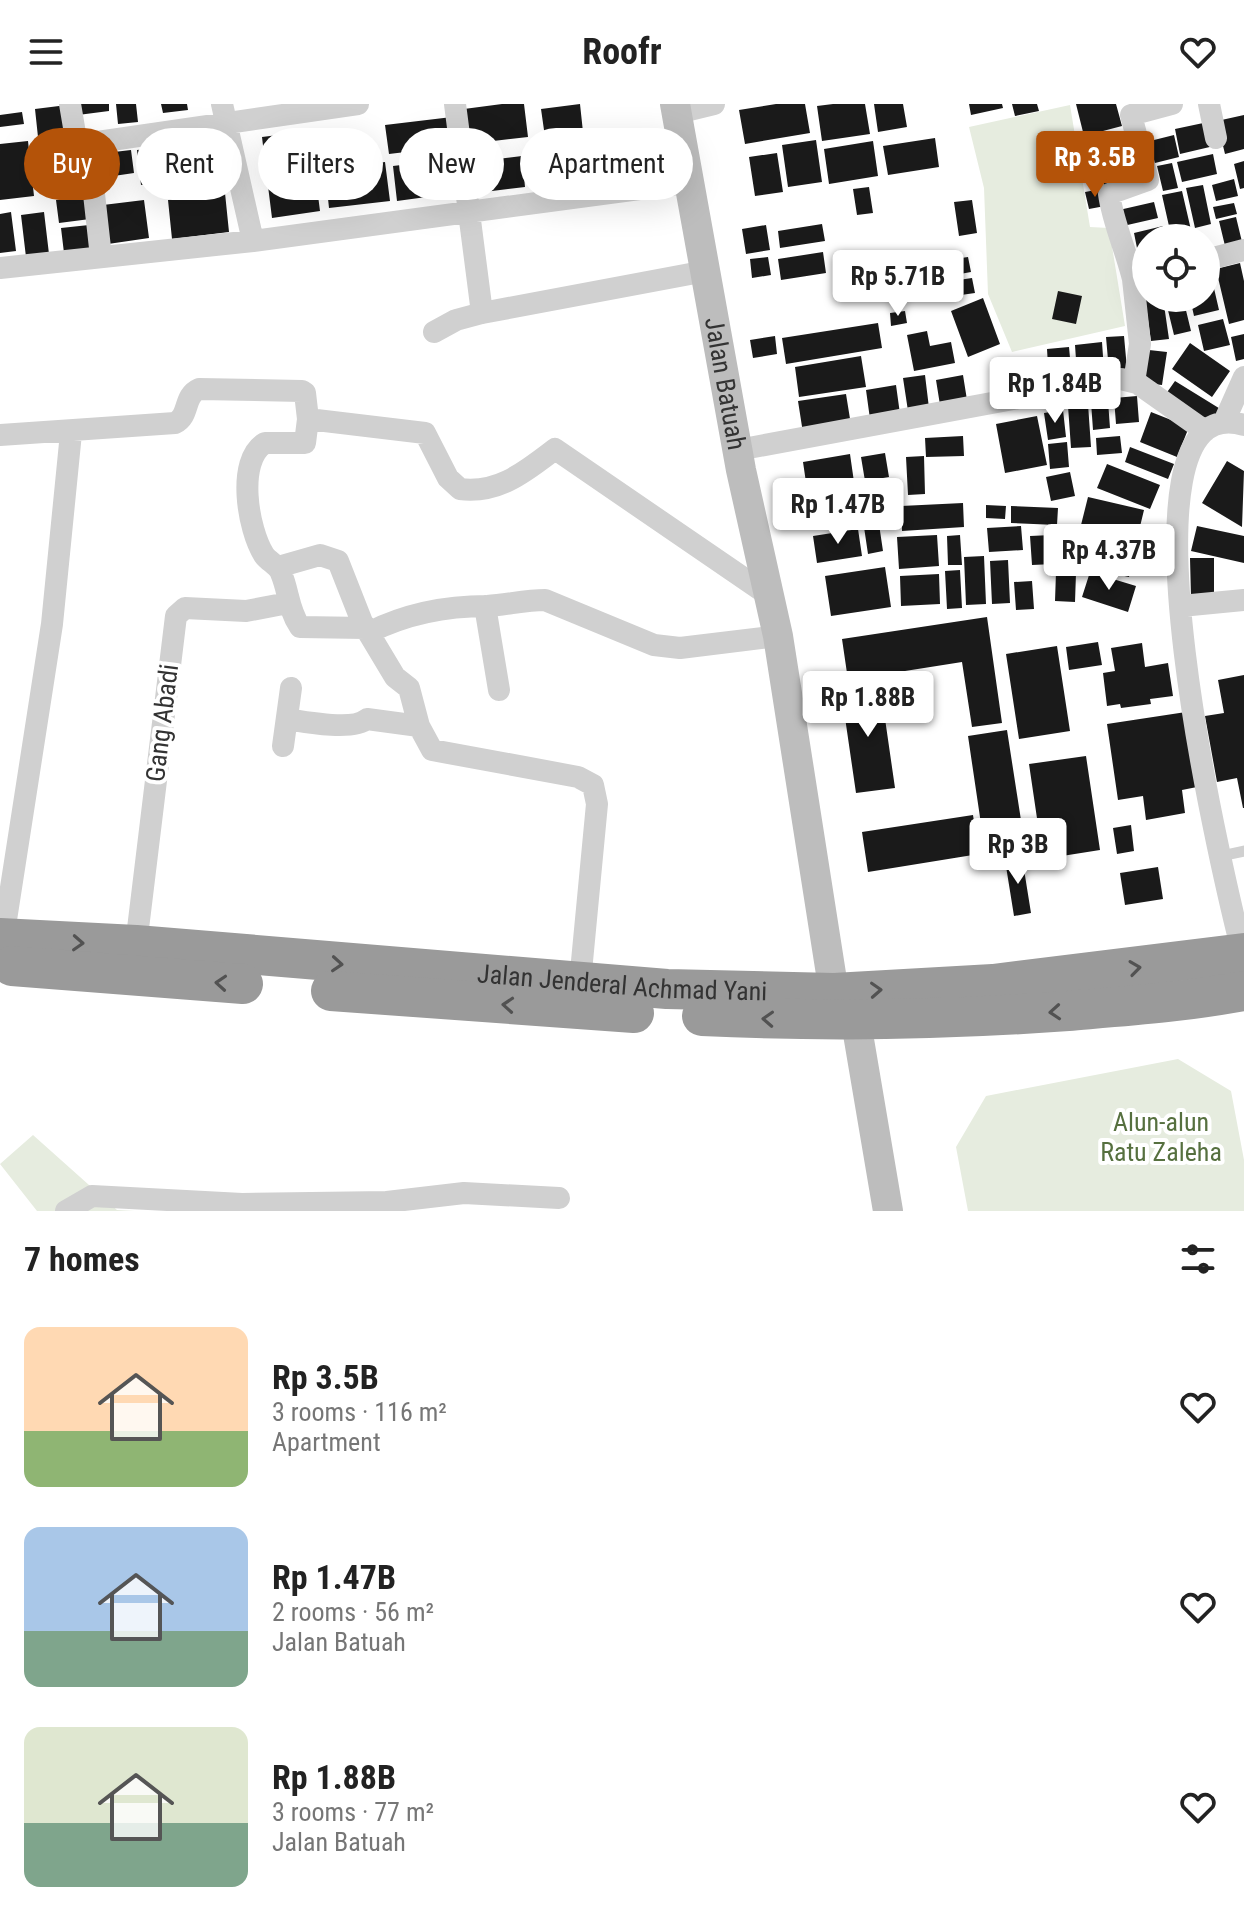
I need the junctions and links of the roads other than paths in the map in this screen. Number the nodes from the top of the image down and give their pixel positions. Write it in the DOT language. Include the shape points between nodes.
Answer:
graph roads {
  1 [pos="70,104"];
  2 [pos="358,104"];
  3 [pos="455,104"];
  4 [pos="714,104"];
  5 [pos="1209,104"];
  6 [pos="1158,106"];
  7 [pos="676,108"];
  8 [pos="225,115"];
  9 [pos="74,128"];
  10 [pos="680,128"];
  11 [pos="120,136"];
  12 [pos="1216,138"];
  13 [pos="693,188"];
  14 [pos="95,200"];
  15 [pos="555,200"];
  16 [pos="471,211"];
  17 [pos="253,241"];
  18 [pos="1244,250"];
  19 [pos="1220,256"];
  20 [pos="101,257"];
  21 [pos="1132,257"];
  22 [pos="0,268"];
  23 [pos="706,271"];
  24 [pos="1140,312"];
  25 [pos="482,313"];
  26 [pos="434,332"];
  27 [pos="1244,377"];
  28 [pos="1134,382"];
  29 [pos="308,419"];
  30 [pos="1224,426"];
  31 [pos="71,433"];
  32 [pos="0,435"];
  33 [pos="738,450"];
  34 [pos="278,567"];
  35 [pos="771,597"];
  36 [pos="1244,600"];
  37 [pos="288,603"];
  38 [pos="485,606"];
  39 [pos="1181,606"];
  40 [pos="368,630"];
  41 [pos="778,636"];
  42 [pos="291,688"];
  43 [pos="499,690"];
  44 [pos="287,719"];
  45 [pos="419,726"];
  46 [pos="283,746"];
  47 [pos="1244,851"];
  48 [pos="1221,856"];
  49 [pos="1,947"];
  50 [pos="157,958"];
  51 [pos="1244,964"];
  52 [pos="580,982"];
  53 [pos="845,1007"];
  54 [pos="559,1198"];
  55 [pos="388,1206"];
  56 [pos="66,1211"];
  57 [pos="888,1211"];
  1 -- 9 [label="street"];
  2 -- 8 [label="street"];
  3 -- 16 [label="street"];
  4 -- 7 [label="street"];
  5 -- 12 [label="street"];
  6 -- 21 [label="street" via="1131,115 1148,180 1109,194 1112,216"];
  7 -- 10 [label="street, Jalan Batuah"];
  8 -- 11 [label="street"];
  8 -- 17 [label="street"];
  13 -- 23 [label="street, Jalan Batuah"];
  14 -- 20 [label="street"];
  15 -- 16 [label="street"];
  16 -- 17 [label="street"];
  16 -- 25 [label="street"];
  17 -- 20 [label="street"];
  18 -- 19 [label="street"];
  20 -- 22 [label="street"];
  23 -- 25 [label="street"];
  23 -- 33 [label="street, Jalan Batuah"];
  24 -- 28 [label="street"];
  25 -- 26 [label="street"];
  27 -- 30 [label="street"];
  28 -- 30 [label="street"];
  28 -- 33 [label="street" via="1121,379"];
  29 -- 31 [label="street" via="302,391 199,389 175,423"];
  29 -- 34 [label="street" via="305,443 265,443 249,464 255,528 263,553"];
  29 -- 35 [label="street" via="425,433 453,486 468,490 509,483 545,444"];
  30 -- 39 [label="street" via="1189,454 1178,488"];
  31 -- 32 [label="street"];
  31 -- 49 [label="street" via="50,640"];
  33 -- 35 [label="street, Jalan Batuah"];
  34 -- 37 [label="street"];
  34 -- 40 [label="street" via="320,555 338,561"];
  35 -- 41 [label="street, Jalan Batuah"];
  36 -- 39 [label="street"];
  37 -- 40 [label="street" via="306,629"];
  37 -- 50 [label="street, Gang Abadi" via="246,611 185,608 176,616"];
  38 -- 40 [label="street" via="466,604"];
  38 -- 41 [label="street" via="545,600 631,637 680,648"];
  38 -- 43 [label="street"];
  39 -- 48 [label="street" via="1188,689"];
  40 -- 45 [label="street" via="395,677 409,688"];
  41 -- 53 [label="street, Jalan Batuah"];
  42 -- 44 [label="street"];
  44 -- 45 [label="street" via="360,724 367,719"];
  44 -- 46 [label="street"];
  45 -- 52 [label="street" via="432,750 578,777 593,785 597,804"];
  47 -- 48 [label="lane"];
  48 -- 51 [label="street"];
  49 -- 50 [label="highway, Jalan Jenderal Achmad Yani"];
  50 -- 52 [label="highway, Jalan Jenderal Achmad Yani, one-way"];
  53 -- 50 [label="highway, Jalan Jenderal Achmad Yani, one-way" via="603,1011"];
  51 -- 53 [label="highway, Jalan Jenderal Achmad Yani" via="1165,1004 976,1018"];
  52 -- 53 [label="highway, Jalan Jenderal Achmad Yani"];
  53 -- 57 [label="street, Jalan Batuah"];
  54 -- 55 [label="street" via="464,1193"];
  55 -- 56 [label="street" via="92,1196"];
}
